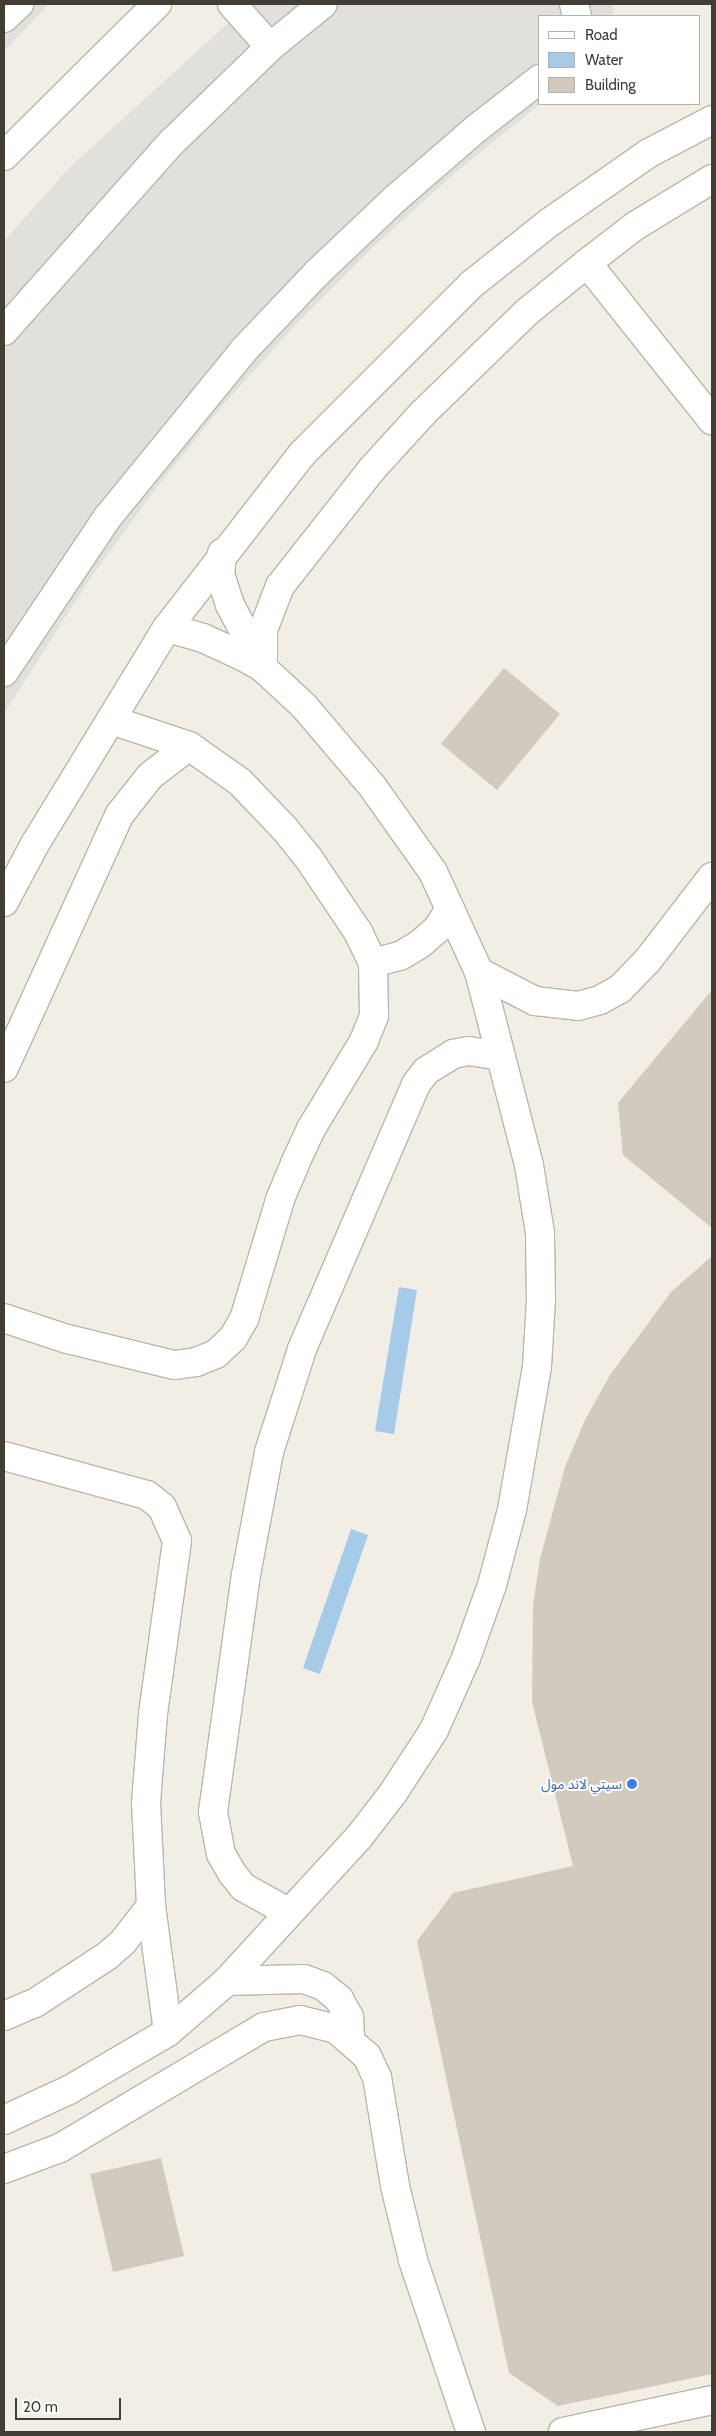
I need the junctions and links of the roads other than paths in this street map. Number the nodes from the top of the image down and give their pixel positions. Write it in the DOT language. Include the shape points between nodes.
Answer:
graph roads {
  1 [pos="19,4"];
  2 [pos="157,4"];
  3 [pos="232,4"];
  4 [pos="323,4"];
  5 [pos="4,18"];
  6 [pos="270,47"];
  7 [pos="538,81"];
  8 [pos="712,120"];
  9 [pos="4,156"];
  10 [pos="712,179"];
  11 [pos="587,263"];
  12 [pos="4,331"];
  13 [pos="712,420"];
  14 [pos="222,553"];
  15 [pos="167,628"];
  16 [pos="263,668"];
  17 [pos="4,672"];
  18 [pos="112,720"];
  19 [pos="189,746"];
  20 [pos="712,877"];
  21 [pos="4,902"];
  22 [pos="450,909"];
  23 [pos="372,963"];
  24 [pos="479,972"];
  25 [pos="501,1056"];
  26 [pos="4,1068"];
  27 [pos="4,1318"];
  28 [pos="4,1456"];
  29 [pos="151,1906"];
  30 [pos="288,1912"];
  31 [pos="227,1981"];
  32 [pos="4,2016"];
  33 [pos="168,2032"];
  34 [pos="350,2039"];
  35 [pos="4,2120"];
  36 [pos="4,2169"];
  37 [pos="712,2400"];
  38 [pos="471,2432"];
  39 [pos="562,2432"];
  1 -- 5 [label="lane"];
  2 -- 9 [label="lane"];
  3 -- 6 [label="lane"];
  4 -- 6 [label="lane"];
  6 -- 12 [label="lane" via="172,142"];
  7 -- 17 [label="lane" via="395,198 243,351 106,518"];
  8 -- 14 [label="lane" via="642,158 550,222 472,284 302,454"];
  10 -- 11 [label="lane" via="635,226"];
  11 -- 13 [label="lane"];
  11 -- 16 [label="lane" via="478,358 422,414 348,498 280,586 263,630"];
  14 -- 15 [label="lane"];
  14 -- 16 [label="lane" via="220,574 230,605"];
  15 -- 16 [label="lane" via="203,638"];
  15 -- 18 [label="lane"];
  16 -- 22 [label="lane" via="304,706 372,786 433,872"];
  18 -- 19 [label="lane"];
  18 -- 21 [label="lane" via="35,844"];
  19 -- 23 [label="lane" via="240,782 284,828 309,858 358,932"];
  19 -- 26 [label="lane" via="150,776 120,814"];
  20 -- 24 [label="lane" via="648,960 620,989 600,1000 578,1006 535,1001"];
  22 -- 23 [label="lane" via="420,944 400,956"];
  22 -- 24 [label="lane"];
  23 -- 27 [label="lane" via="374,1016 364,1041 311,1129 295,1164 280,1200 244,1319 233,1338 216,1354 196,1362 174,1365 67,1339"];
  24 -- 25 [label="lane"];
  25 -- 30 [label="lane" via="529,1165 540,1242 537,1367 512,1510 492,1585 466,1658 434,1730 359,1837"];
  25 -- 30 [label="lane" via="469,1051 453,1054 426,1071 416,1084 320,1302 269,1452 246,1574 213,1812 221,1854 242,1887"];
  28 -- 29 [label="lane" via="130,1488 147,1495 162,1507 172,1524 177,1541 176,1560 148,1775 146,1855"];
  29 -- 32 [label="lane" via="128,1937 107,1956 35,2003"];
  29 -- 33 [label="lane"];
  30 -- 31 [label="lane"];
  31 -- 33 [label="lane"];
  31 -- 34 [label="lane" via="304,1979 323,1986 339,2000 349,2017"];
  33 -- 35 [label="lane" via="70,2090"];
  34 -- 36 [label="lane" via="336,2029 309,2022 282,2021 264,2027 60,2148"];
  34 -- 38 [label="lane" via="367,2056 377,2077 395,2186 413,2260"];
  37 -- 39 [label="lane"];
}
